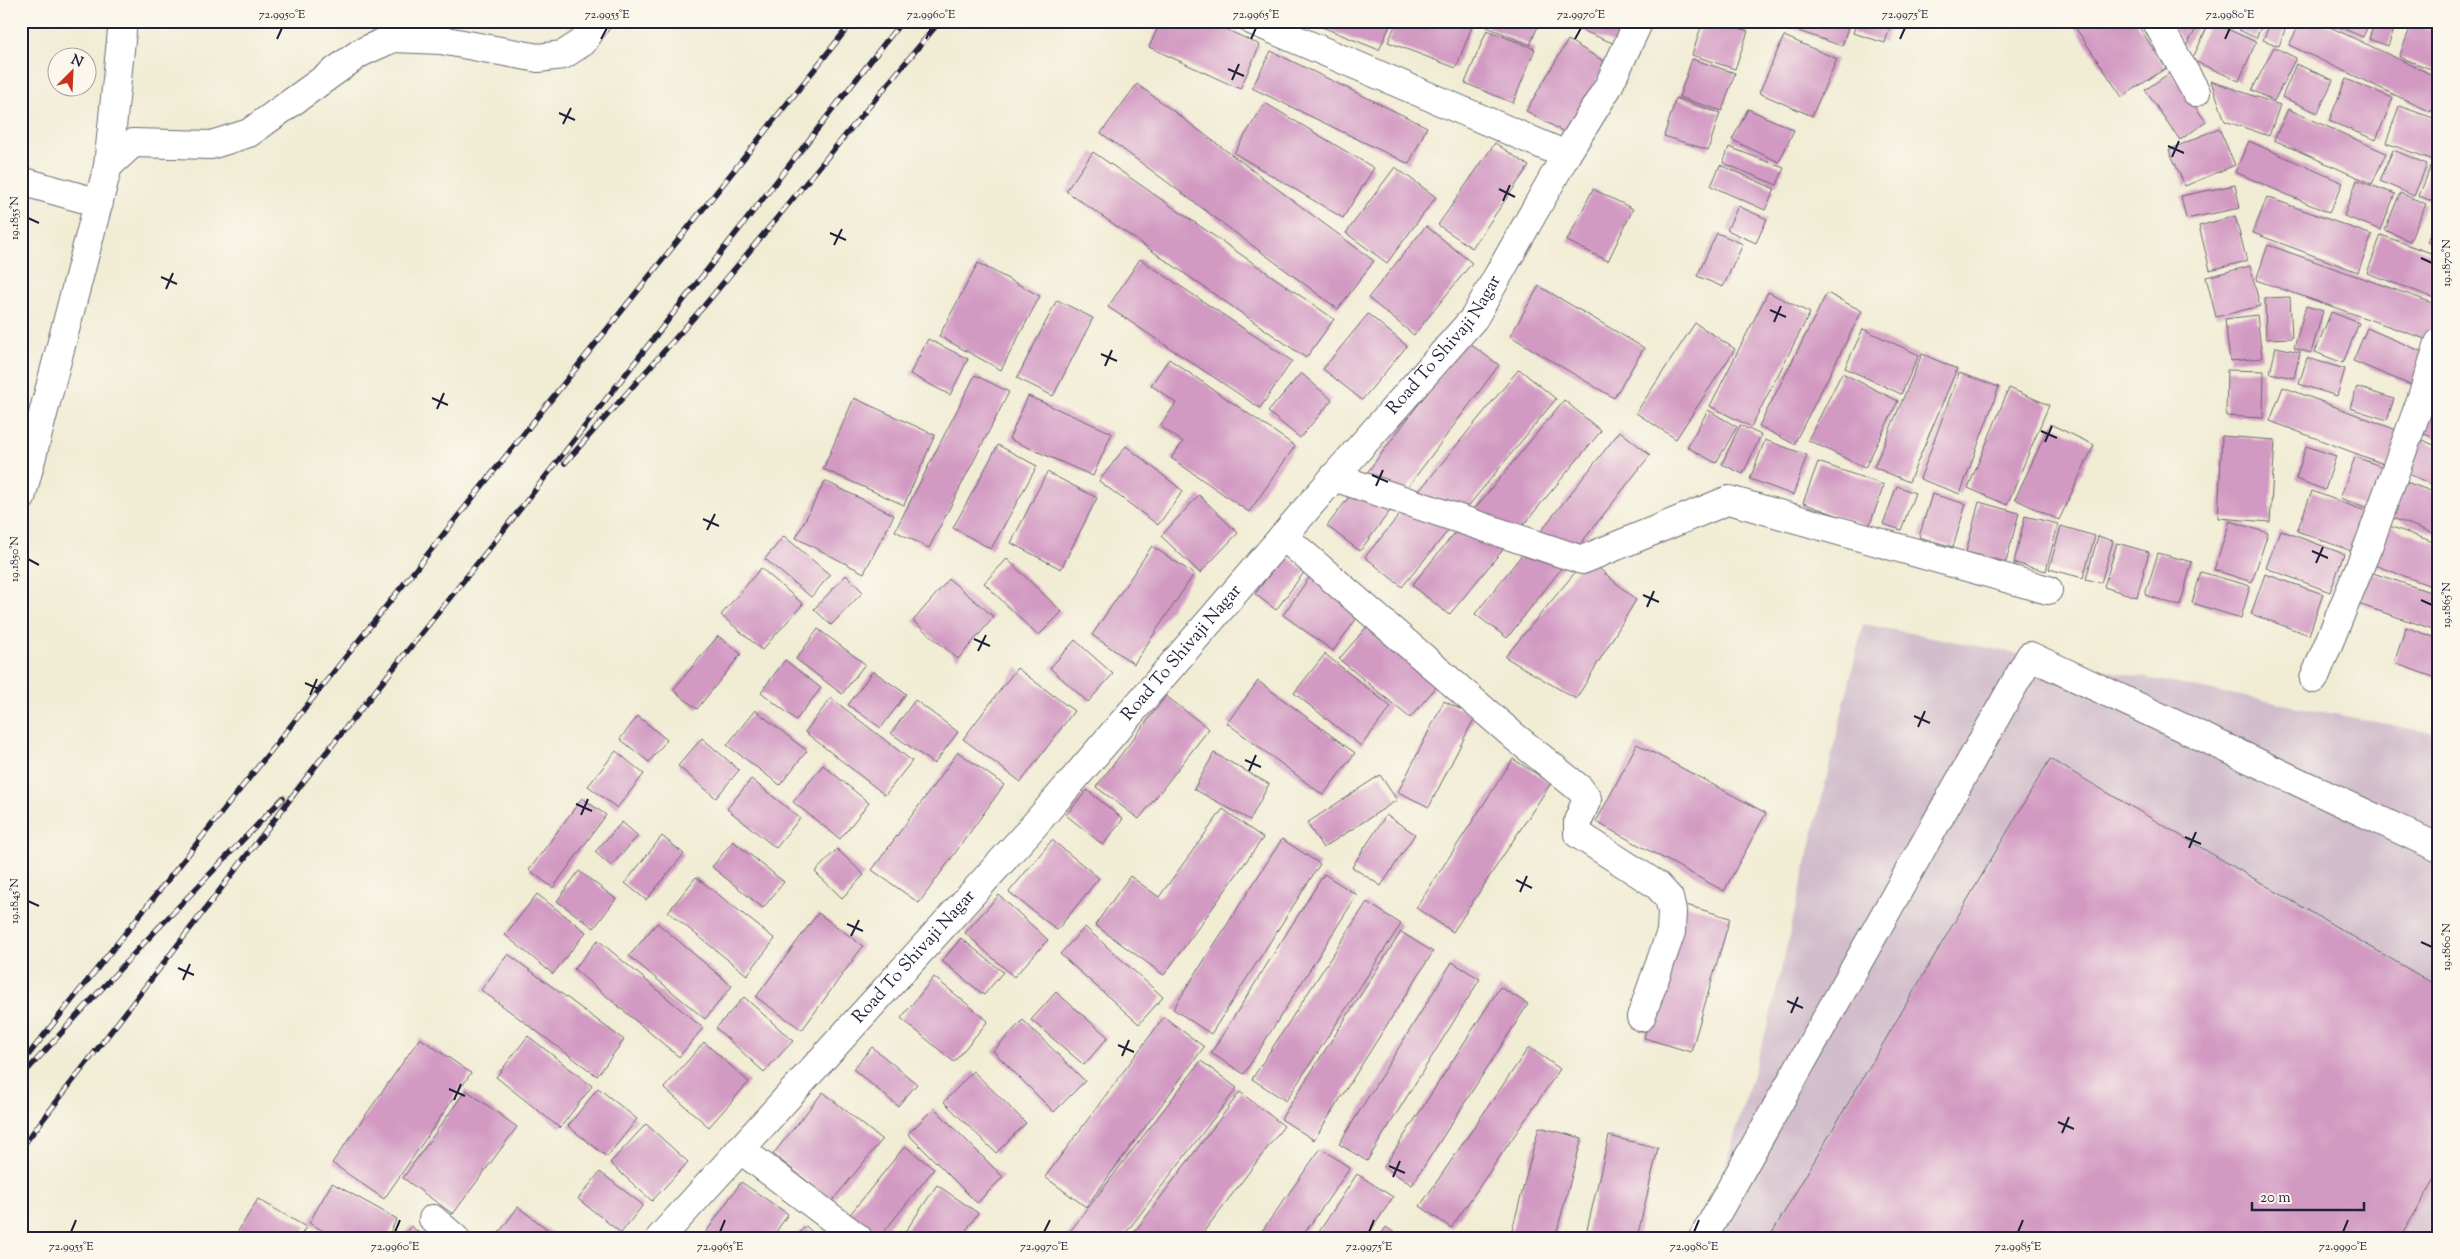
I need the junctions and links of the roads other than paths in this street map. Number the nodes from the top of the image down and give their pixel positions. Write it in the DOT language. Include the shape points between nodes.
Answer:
graph roads {
  1 [pos="123,21"];
  2 [pos="597,21"];
  3 [pos="1253,21"];
  4 [pos="1639,21"];
  5 [pos="2156,21"];
  6 [pos="2196,92"];
  7 [pos="1566,155"];
  8 [pos="108,166"];
  9 [pos="21,181"];
  10 [pos="99,203"];
  11 [pos="2439,343"];
  12 [pos="1334,477"];
  13 [pos="21,498"];
  14 [pos="1283,536"];
  15 [pos="2048,590"];
  16 [pos="2314,679"];
  17 [pos="2439,848"];
  18 [pos="1641,1018"];
  19 [pos="740,1149"];
  20 [pos="433,1219"];
  21 [pos="455,1238"];
  22 [pos="660,1238"];
  23 [pos="858,1238"];
  24 [pos="1703,1238"];
  1 -- 8 [label="street"];
  2 -- 8 [label="street" via="583,42 563,54 538,58 441,40 393,38 360,53 249,133 211,145 133,142"];
  3 -- 7 [label="street"];
  4 -- 7 [label="street, Road To Shivaji Nagar" via="1608,87"];
  5 -- 6 [label="street"];
  7 -- 12 [label="street, Road To Shivaji Nagar" via="1474,318"];
  8 -- 10 [label="street"];
  9 -- 10 [label="street"];
  10 -- 13 [label="street"];
  11 -- 16 [label="street" via="2378,518"];
  12 -- 14 [label="street, Road To Shivaji Nagar"];
  12 -- 15 [label="street" via="1582,560 1729,500"];
  14 -- 18 [label="street" via="1515,737 1580,789 1587,799 1578,821 1578,834 1657,885 1669,898 1672,911 1670,932"];
  14 -- 19 [label="street, Road To Shivaji Nagar" via="1030,830"];
  17 -- 24 [label="street" via="2030,656"];
  19 -- 22 [label="street, Road To Shivaji Nagar"];
  19 -- 23 [label="street"];
  20 -- 21 [label="street"];
}
